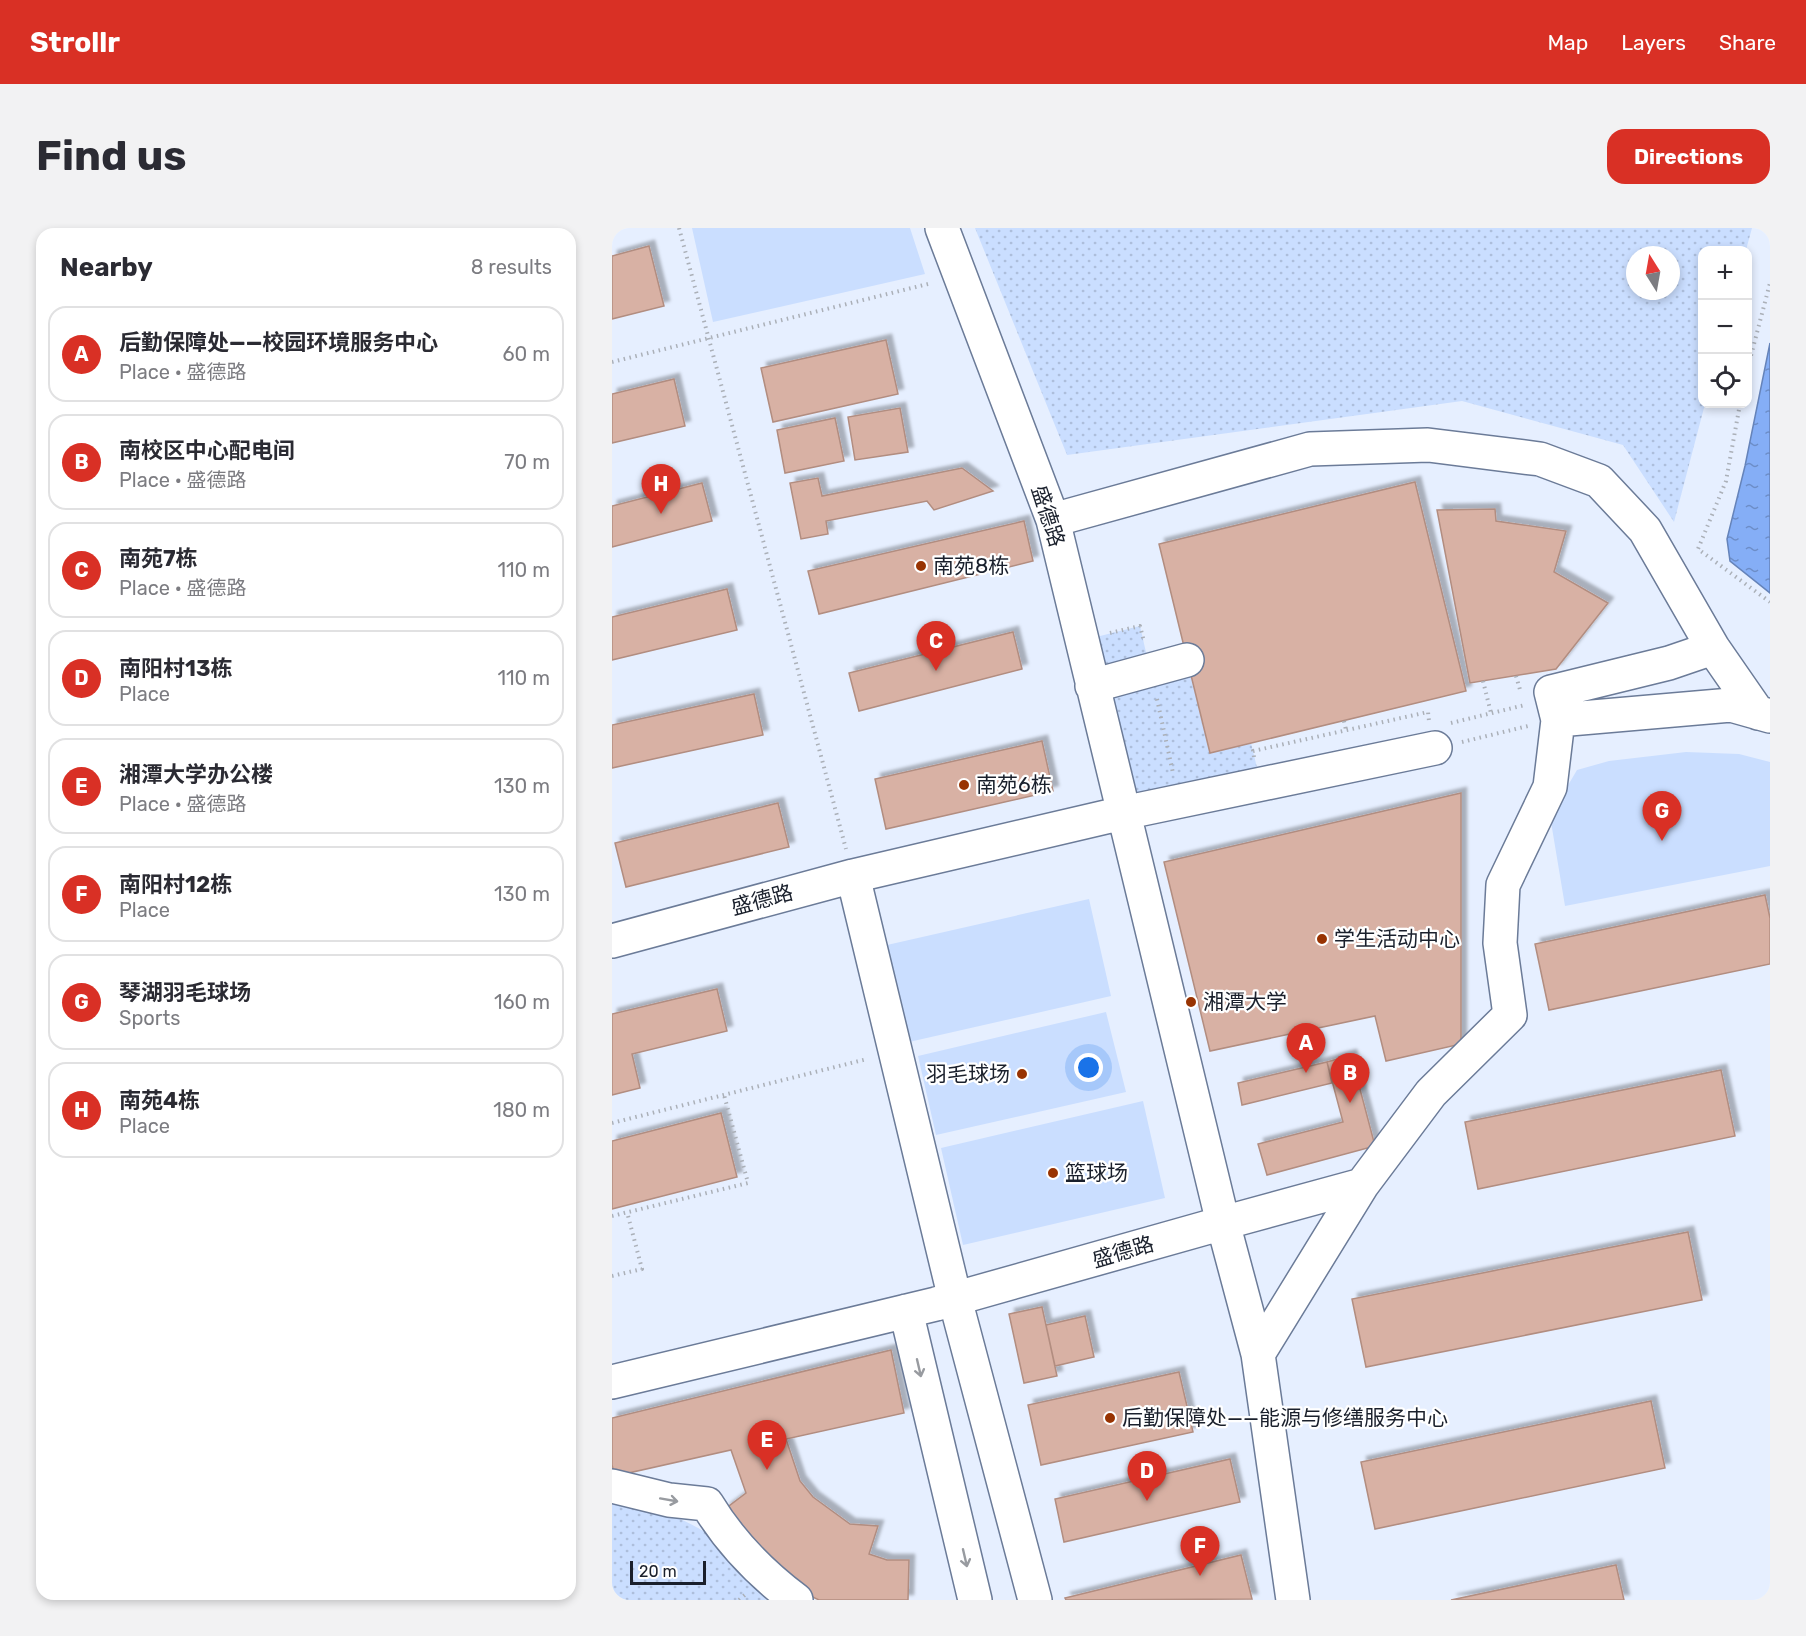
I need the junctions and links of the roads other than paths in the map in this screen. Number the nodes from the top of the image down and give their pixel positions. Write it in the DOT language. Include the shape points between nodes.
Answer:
graph roads {
  1 [pos="942,228"];
  2 [pos="1053,520"];
  3 [pos="1713,648"];
  4 [pos="1188,660"];
  5 [pos="1092,686"];
  6 [pos="1555,709"];
  7 [pos="1764,714"];
  8 [pos="1433,738"];
  9 [pos="1123,813"];
  10 [pos="853,876"];
  11 [pos="612,940"];
  12 [pos="1362,1185"];
  13 [pos="1223,1223"];
  14 [pos="955,1299"];
  15 [pos="906,1311"];
  16 [pos="1258,1354"];
  17 [pos="612,1382"];
  18 [pos="612,1486"];
  19 [pos="796,1600"];
  20 [pos="975,1600"];
  21 [pos="1035,1600"];
  22 [pos="1293,1600"];
  1 -- 2 [label="street, 盛德路"];
  2 -- 3 [label="street" via="1310,449 1428,445 1540,459 1599,481 1646,530"];
  2 -- 5 [label="street, 盛德路"];
  3 -- 6 [label="street" via="1551,692"];
  3 -- 7 [label="street"];
  4 -- 5 [label="street"];
  5 -- 9 [label="street, 盛德路"];
  6 -- 7 [label="street" via="1731,705"];
  6 -- 12 [label="street" via="1550,787 1503,885 1500,943 1510,1015 1431,1093"];
  8 -- 9 [label="street, 盛德路"];
  9 -- 10 [label="street, 盛德路"];
  9 -- 13 [label="street, 盛德路"];
  10 -- 11 [label="street, 盛德路"];
  10 -- 14 [label="street"];
  12 -- 13 [label="street"];
  12 -- 16 [label="street"];
  13 -- 14 [label="street, 盛德路"];
  13 -- 16 [label="street"];
  14 -- 15 [label="street, 盛德路"];
  14 -- 21 [label="street"];
  15 -- 17 [label="street, 盛德路"];
  15 -- 20 [label="street, one-way"];
  16 -- 22 [label="street"];
  18 -- 19 [label="street, one-way" via="669,1500 707,1504 731,1540"];
}
